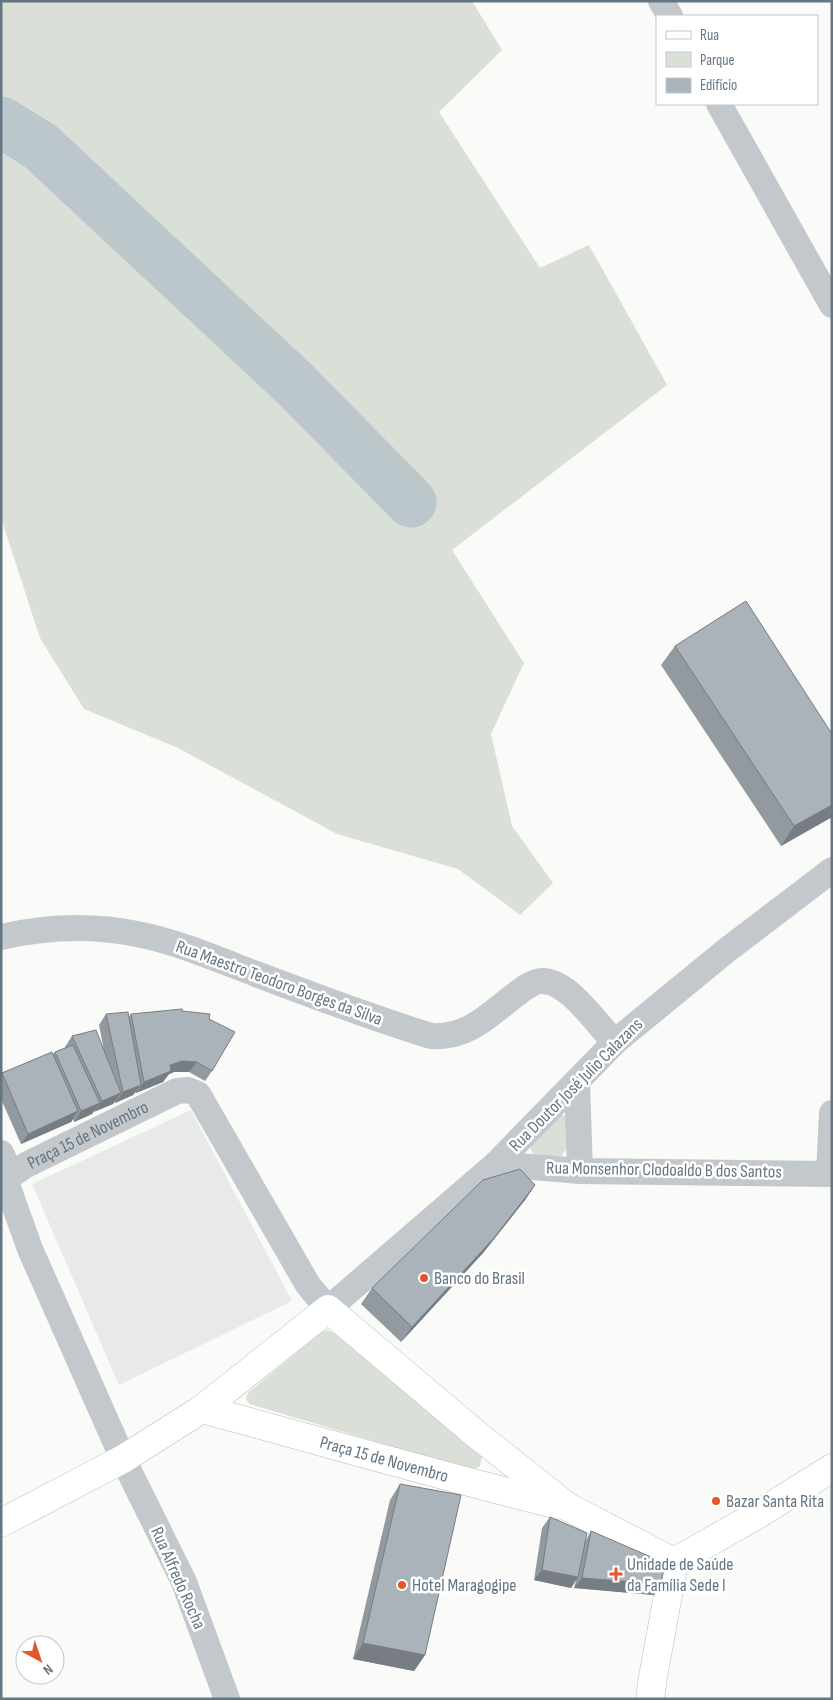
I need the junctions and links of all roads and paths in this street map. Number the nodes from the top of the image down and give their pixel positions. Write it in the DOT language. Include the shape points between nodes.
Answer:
graph roads {
  1 [pos="662,1"];
  2 [pos="669,15"];
  3 [pos="721,105"];
  4 [pos="832,305"];
  5 [pos="832,870"];
  6 [pos="1,937"];
  7 [pos="616,1041"];
  8 [pos="577,1082"];
  9 [pos="832,1113"];
  10 [pos="1,1153"];
  11 [pos="496,1164"];
  12 [pos="580,1171"];
  13 [pos="830,1174"];
  14 [pos="3,1181"];
  15 [pos="328,1309"];
  16 [pos="202,1409"];
  17 [pos="123,1459"];
  18 [pos="832,1468"];
  19 [pos="568,1507"];
  20 [pos="1,1523"];
  21 [pos="674,1562"];
  22 [pos="227,1699"];
  23 [pos="650,1699"];
  1 -- 2 [label="street"];
  3 -- 4 [label="street"];
  5 -- 7 [label="street, Rua Doutor José Julio Calazans"];
  6 -- 7 [label="street, Rua Maestro Teodoro Borges da Silva" via="83,928 137,934 180,946 431,1036 463,1032 526,987 540,981 554,983 566,990"];
  7 -- 8 [label="street, Rua Doutor José Julio Calazans"];
  8 -- 11 [label="street, Rua Doutor José Julio Calazans"];
  8 -- 12 [label="street"];
  9 -- 13 [label="street"];
  10 -- 14 [label="street" via="4,1159"];
  11 -- 12 [label="street, Rua Monsenhor Clodoaldo B dos Santos"];
  11 -- 15 [label="street, Rua Doutor José Julio Calazans"];
  12 -- 13 [label="street, Rua Monsenhor Clodoaldo B dos Santos"];
  14 -- 15 [label="street, Praça 15 de Novembro" via="35,1160 177,1091 188,1090 198,1094 308,1285"];
  14 -- 17 [label="street"];
  15 -- 16 [label="street"];
  15 -- 19 [label="street, Praça 15 de Novembro"];
  16 -- 17 [label="street"];
  16 -- 19 [label="street, Praça 15 de Novembro"];
  17 -- 20 [label="street"];
  17 -- 22 [label="street, Rua Alfredo Rocha" via="184,1582"];
  18 -- 21 [label="street"];
  19 -- 21 [label="street, Praça 15 de Novembro"];
  21 -- 23 [label="street"];
}
